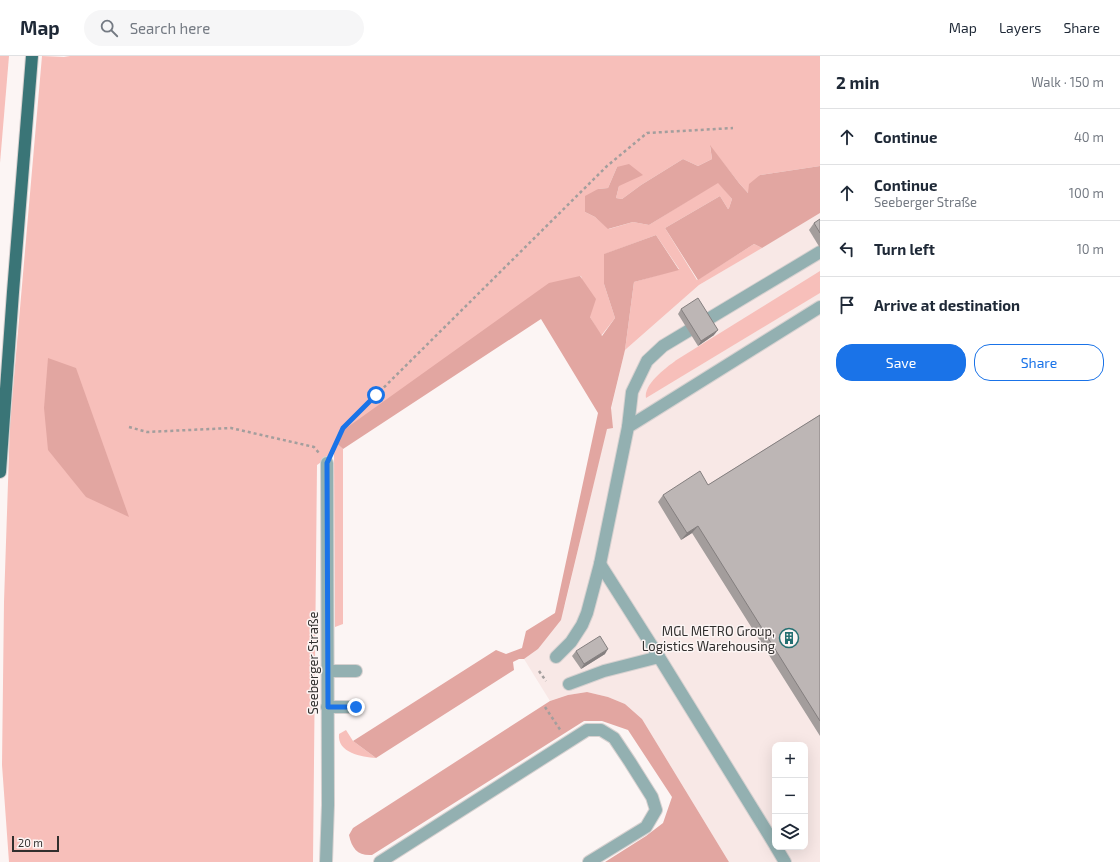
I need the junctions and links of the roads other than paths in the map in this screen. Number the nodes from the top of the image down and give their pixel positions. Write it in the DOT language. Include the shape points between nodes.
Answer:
graph roads {
  1 [pos="32,56"];
  2 [pos="820,252"];
  3 [pos="820,307"];
  4 [pos="705,321"];
  5 [pos="688,331"];
  6 [pos="628,428"];
  7 [pos="327,463"];
  8 [pos="0,472"];
  9 [pos="600,564"];
  10 [pos="556,657"];
  11 [pos="659,657"];
  12 [pos="327,671"];
  13 [pos="356,671"];
  14 [pos="569,684"];
  15 [pos="328,707"];
  16 [pos="356,707"];
  17 [pos="772,840"];
  18 [pos="778,850"];
  19 [pos="326,862"];
  20 [pos="380,862"];
  21 [pos="589,862"];
  22 [pos="785,862"];
  1 -- 8 [label="main road"];
  2 -- 4 [label="street"];
  3 -- 6 [label="street"];
  5 -- 6 [label="street" via="663,346 647,361 632,392"];
  6 -- 9 [label="street"];
  7 -- 12 [label="street, Seeberger Straße"];
  9 -- 10 [label="street" via="582,625 572,642"];
  9 -- 11 [label="street"];
  11 -- 14 [label="street" via="604,671"];
  11 -- 17 [label="street"];
  12 -- 13 [label="street"];
  12 -- 15 [label="street, Seeberger Straße"];
  15 -- 16 [label="street"];
  15 -- 19 [label="street, Seeberger Straße"];
  18 -- 22 [label="street"];
  20 -- 21 [label="street" via="587,730 601,730 614,738 652,797 656,810 646,827"];
}
